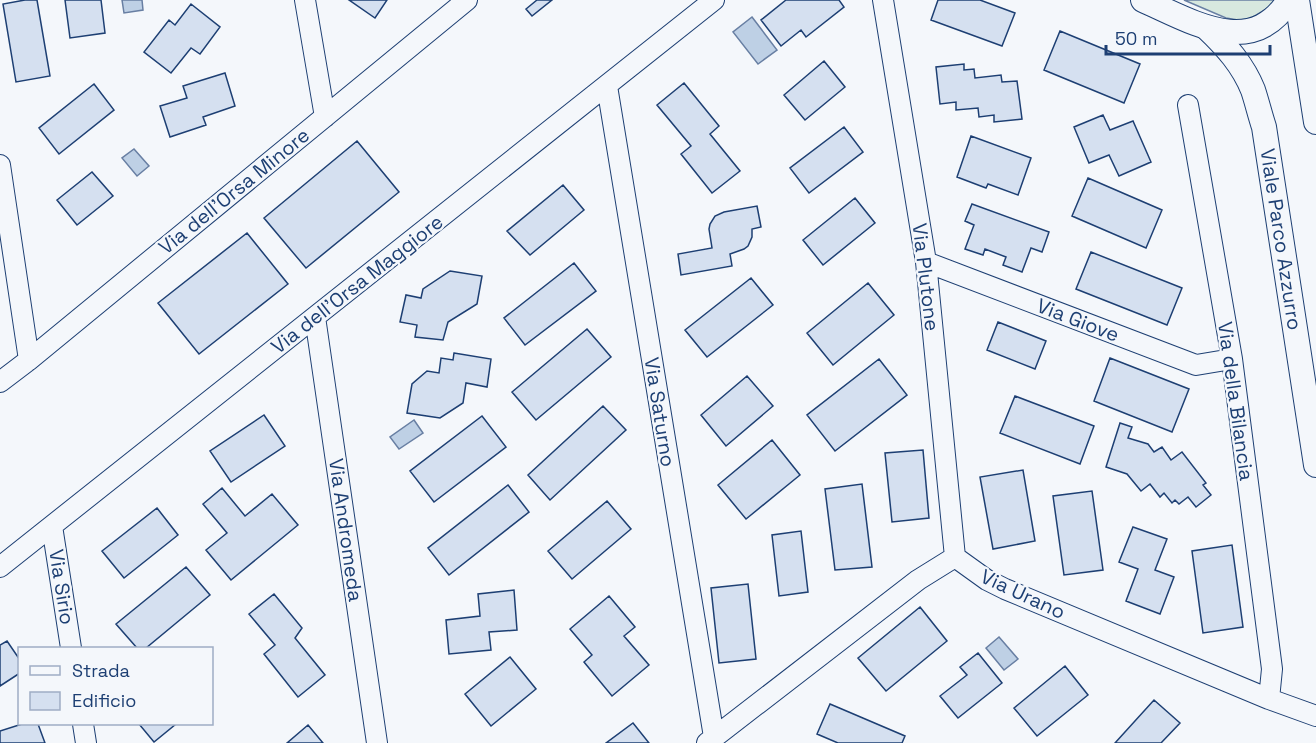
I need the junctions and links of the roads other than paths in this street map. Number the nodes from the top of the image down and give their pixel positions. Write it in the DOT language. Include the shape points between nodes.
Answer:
graph roads {
  1 [pos="305,0"];
  2 [pos="467,0"];
  3 [pos="714,0"];
  4 [pos="883,0"];
  5 [pos="1143,0"];
  6 [pos="1289,0"];
  7 [pos="1297,0"];
  8 [pos="1207,28"];
  9 [pos="607,86"];
  10 [pos="1188,105"];
  11 [pos="325,117"];
  12 [pos="1316,123"];
  13 [pos="0,165"];
  14 [pos="926,262"];
  15 [pos="315,317"];
  16 [pos="1232,359"];
  17 [pos="29,360"];
  18 [pos="0,382"];
  19 [pos="1316,465"];
  20 [pos="52,526"];
  21 [pos="955,557"];
  22 [pos="0,567"];
  23 [pos="71,647"];
  24 [pos="1269,699"];
  25 [pos="1316,716"];
  26 [pos="83,725"];
  27 [pos="710,740"];
  28 [pos="86,743"];
  29 [pos="377,743"];
  1 -- 11 [label="street"];
  2 -- 11 [label="street, Via dell'Orsa Minore"];
  3 -- 9 [label="street, Via dell'Orsa Maggiore"];
  4 -- 14 [label="street, Via Plutone"];
  5 -- 8 [label="street, Viale Parco Azzurro"];
  6 -- 8 [label="street, Viale Parco Azzurro" via="1275,18 1254,30"];
  7 -- 12 [label="street"];
  8 -- 19 [label="street, Viale Parco Azzurro" via="1244,73 1264,127"];
  9 -- 15 [label="street, Via dell'Orsa Maggiore"];
  9 -- 27 [label="street, Via Saturno"];
  10 -- 16 [label="street, Via della Bilancia"];
  11 -- 17 [label="street, Via dell'Orsa Minore"];
  13 -- 17 [label="street"];
  14 -- 16 [label="street, Via Giove" via="1196,365"];
  14 -- 21 [label="street, Via Plutone"];
  15 -- 20 [label="street, Via dell'Orsa Maggiore"];
  15 -- 29 [label="street, Via Andromeda"];
  16 -- 24 [label="street, Via della Bilancia" via="1272,669"];
  17 -- 18 [label="street, Via dell'Orsa Minore"];
  20 -- 22 [label="street, Via dell'Orsa Maggiore"];
  20 -- 23 [label="street, Via Sirio"];
  21 -- 24 [label="street, Via Urano" via="1005,589"];
  21 -- 27 [label="street" via="918,580"];
  24 -- 25 [label="street, Via Urano"];
  26 -- 28 [label="street"];
}
